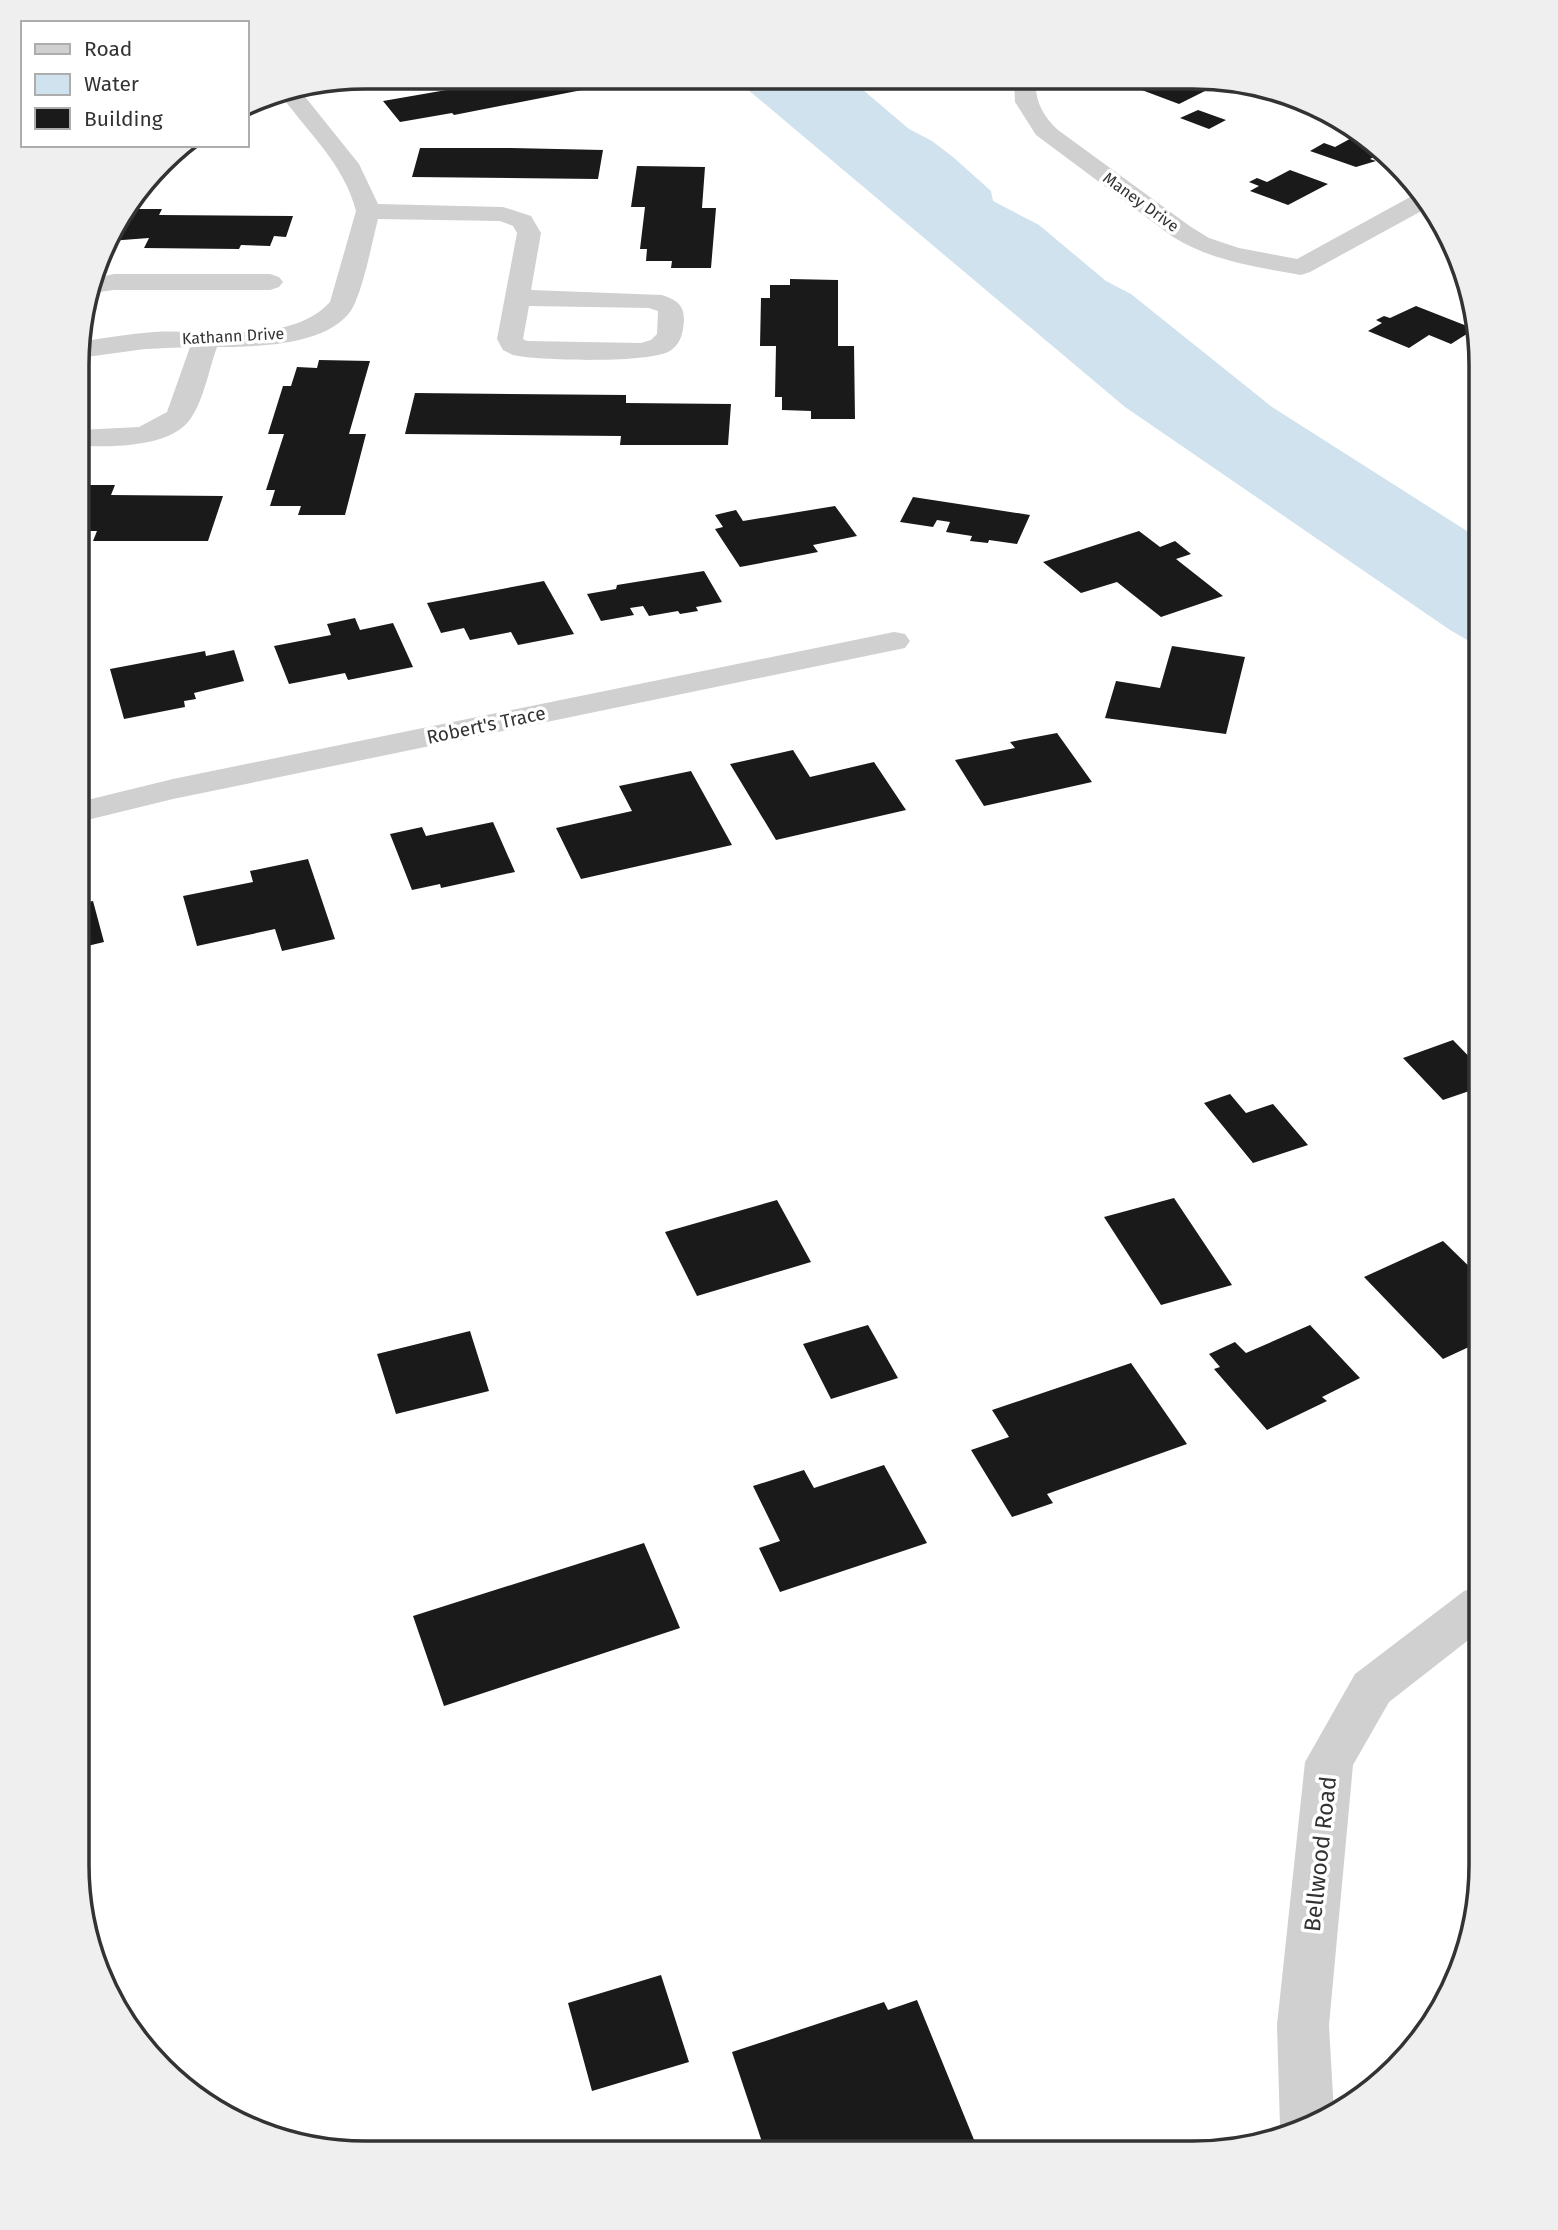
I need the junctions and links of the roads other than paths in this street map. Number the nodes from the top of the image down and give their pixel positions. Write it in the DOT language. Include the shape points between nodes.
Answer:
graph roads {
  1 [pos="1025,89"];
  2 [pos="295,99"];
  3 [pos="1416,204"];
  4 [pos="368,211"];
  5 [pos="270,282"];
  6 [pos="102,284"];
  7 [pos="519,298"];
  8 [pos="207,338"];
  9 [pos="90,349"];
  10 [pos="89,438"];
  11 [pos="894,641"];
  12 [pos="89,810"];
  13 [pos="1469,1613"];
  14 [pos="1307,2116"];
  1 -- 3 [label="street, Maney Drive" via="1037,124 1182,232 1234,254 1301,267"];
  2 -- 4 [label="street" via="362,187"];
  4 -- 7 [label="street" via="503,214 523,221 529,233"];
  4 -- 8 [label="street, Kathann Drive" via="337,314 296,333"];
  5 -- 6 [label="street"];
  7 -- 7 [label="street" via="510,339 522,349 640,351 660,346 670,336 671,312 653,300"];
  8 -- 9 [label="street, Kathann Drive"];
  8 -- 10 [label="street" via="179,416 170,424 132,437"];
  11 -- 12 [label="street, Robert's Trace"];
  13 -- 14 [label="street, Bellwood Road" via="1372,1688 1329,1762 1303,2025"];
}
